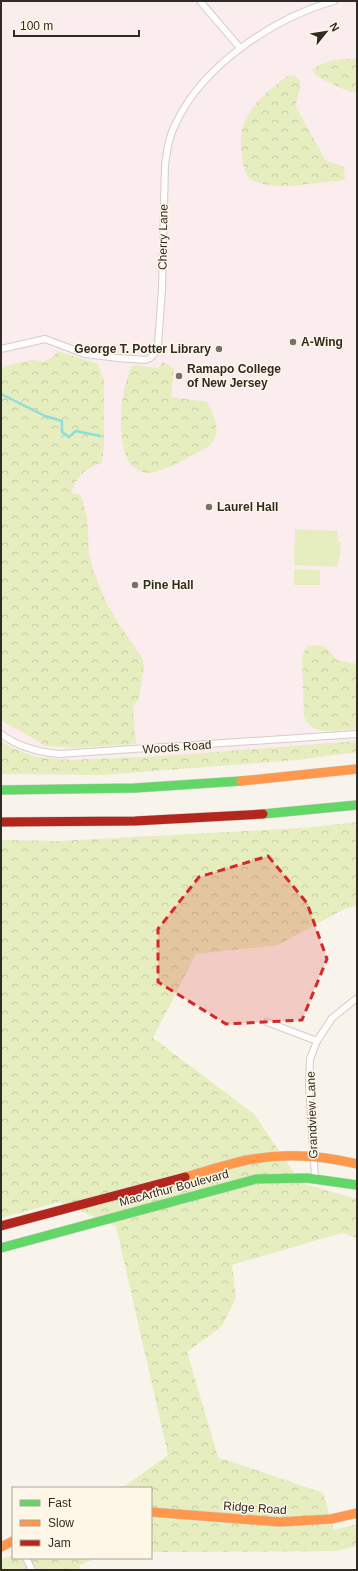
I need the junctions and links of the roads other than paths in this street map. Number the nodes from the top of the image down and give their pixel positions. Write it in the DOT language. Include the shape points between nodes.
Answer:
graph roads {
  1 [pos="200,1"];
  2 [pos="334,1"];
  3 [pos="240,48"];
  4 [pos="1,349"];
  5 [pos="1,734"];
  6 [pos="357,734"];
  7 [pos="357,769"];
  8 [pos="1,790"];
  9 [pos="357,805"];
  10 [pos="1,822"];
  11 [pos="357,998"];
  12 [pos="267,1022"];
  13 [pos="317,1042"];
  14 [pos="313,1156"];
  15 [pos="357,1164"];
  16 [pos="315,1177"];
  17 [pos="357,1185"];
  18 [pos="1,1226"];
  19 [pos="1,1248"];
  20 [pos="152,1512"];
  21 [pos="357,1513"];
  22 [pos="12,1542"];
  23 [pos="1,1547"];
  24 [pos="26,1559"];
  25 [pos="32,1570"];
  1 -- 3 [label="street"];
  2 -- 3 [label="street" via="301,13"];
  3 -- 4 [label="street, Cherry Lane" via="194,93 175,124 168,146 164,180 162,289 158,345 155,354 145,360 85,354 45,339"];
  5 -- 6 [label="street, Woods Road" via="17,744 37,751 73,754"];
  7 -- 8 [label="main road" via="205,784 76,790"];
  9 -- 10 [label="main road" via="176,820 88,824"];
  11 -- 13 [label="street, Grandview Lane" via="332,1018"];
  12 -- 13 [label="street"];
  13 -- 14 [label="street, Grandview Lane" via="310,1059 309,1086"];
  14 -- 15 [label="main road, MacArthur Boulevard"];
  14 -- 16 [label="street, Grandview Lane"];
  14 -- 18 [label="main road, MacArthur Boulevard" via="253,1159"];
  16 -- 17 [label="main road, MacArthur Boulevard"];
  16 -- 19 [label="main road, MacArthur Boulevard" via="256,1179"];
  20 -- 21 [label="main road, Ridge Road" via="271,1523 318,1520"];
  22 -- 23 [label="main road"];
  24 -- 25 [label="street"];
}
